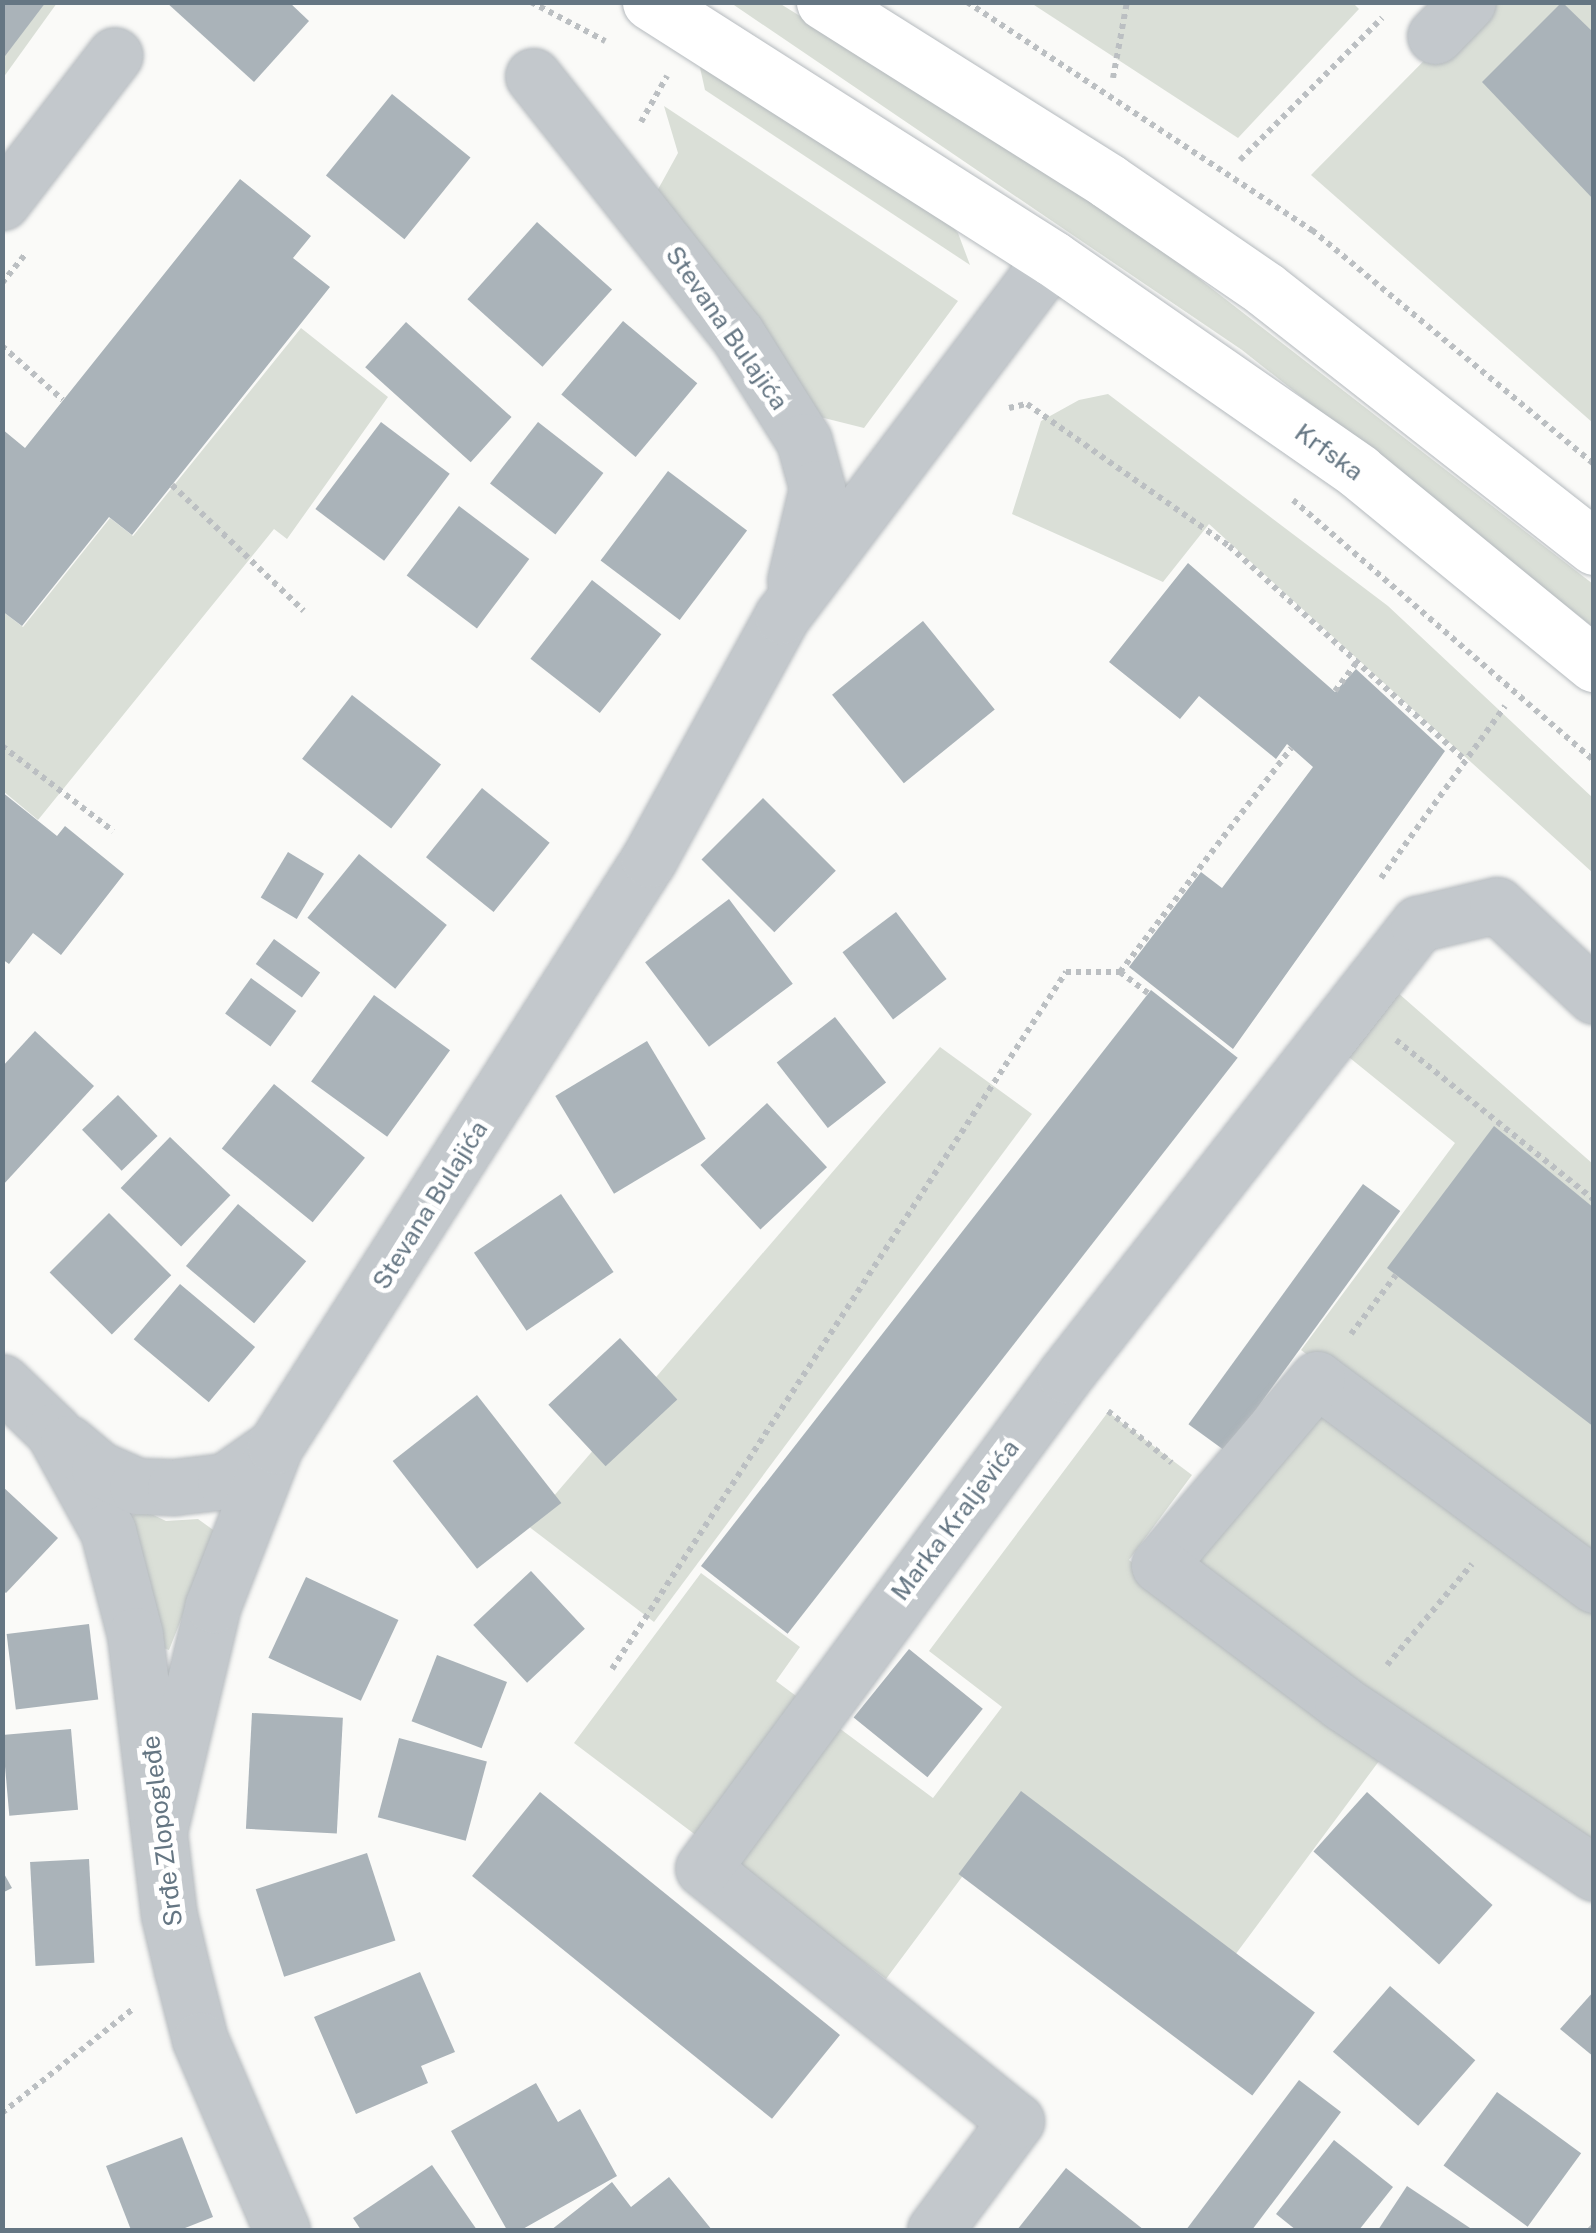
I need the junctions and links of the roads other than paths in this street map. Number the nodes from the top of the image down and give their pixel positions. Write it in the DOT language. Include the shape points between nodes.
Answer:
graph roads {
  1 [pos="650,2"];
  2 [pos="824,2"];
  3 [pos="115,55"];
  4 [pos="533,76"];
  5 [pos="2,202"];
  6 [pos="1052,258"];
  7 [pos="1594,546"];
  8 [pos="782,616"];
  9 [pos="1594,664"];
  10 [pos="1594,996"];
  11 [pos="2,1382"];
  12 [pos="54,1430"];
  13 [pos="276,1446"];
  14 [pos="1594,1585"];
  15 [pos="160,1827"];
  16 [pos="1594,1873"];
  17 [pos="282,2230"];
  18 [pos="934,2230"];
  1 -- 6 [label="main road, Krfska"];
  2 -- 7 [label="main road" via="1108,181 1412,400"];
  3 -- 5 [label="street"];
  4 -- 8 [label="street, Stevana Bulajića" via="737,334 804,441 818,488 808,544"];
  6 -- 8 [label="street, Stevana Bulajića"];
  6 -- 9 [label="main road, Krfska" via="1358,471"];
  8 -- 13 [label="street, Stevana Bulajića" via="649,858"];
  10 -- 18 [label="street, Marka Kraljevića" via="1497,905 1418,924 1065,1375 703,1868 1016,2121"];
  11 -- 12 [label="street, Srđe Zlopogleđe"];
  12 -- 13 [label="street, Srđe Zlopogleđe" via="99,1469 138,1486 225,1481"];
  12 -- 15 [label="street, Srđe Zlopogleđe" via="95,1502 122,1580 150,1729"];
  13 -- 15 [label="street, Stevana Bulajića" via="213,1604"];
  14 -- 16 [label="street" via="1317,1379 1159,1565 1350,1708"];
  15 -- 17 [label="street, Srđe Zlopogleđe" via="200,2040"];
}
